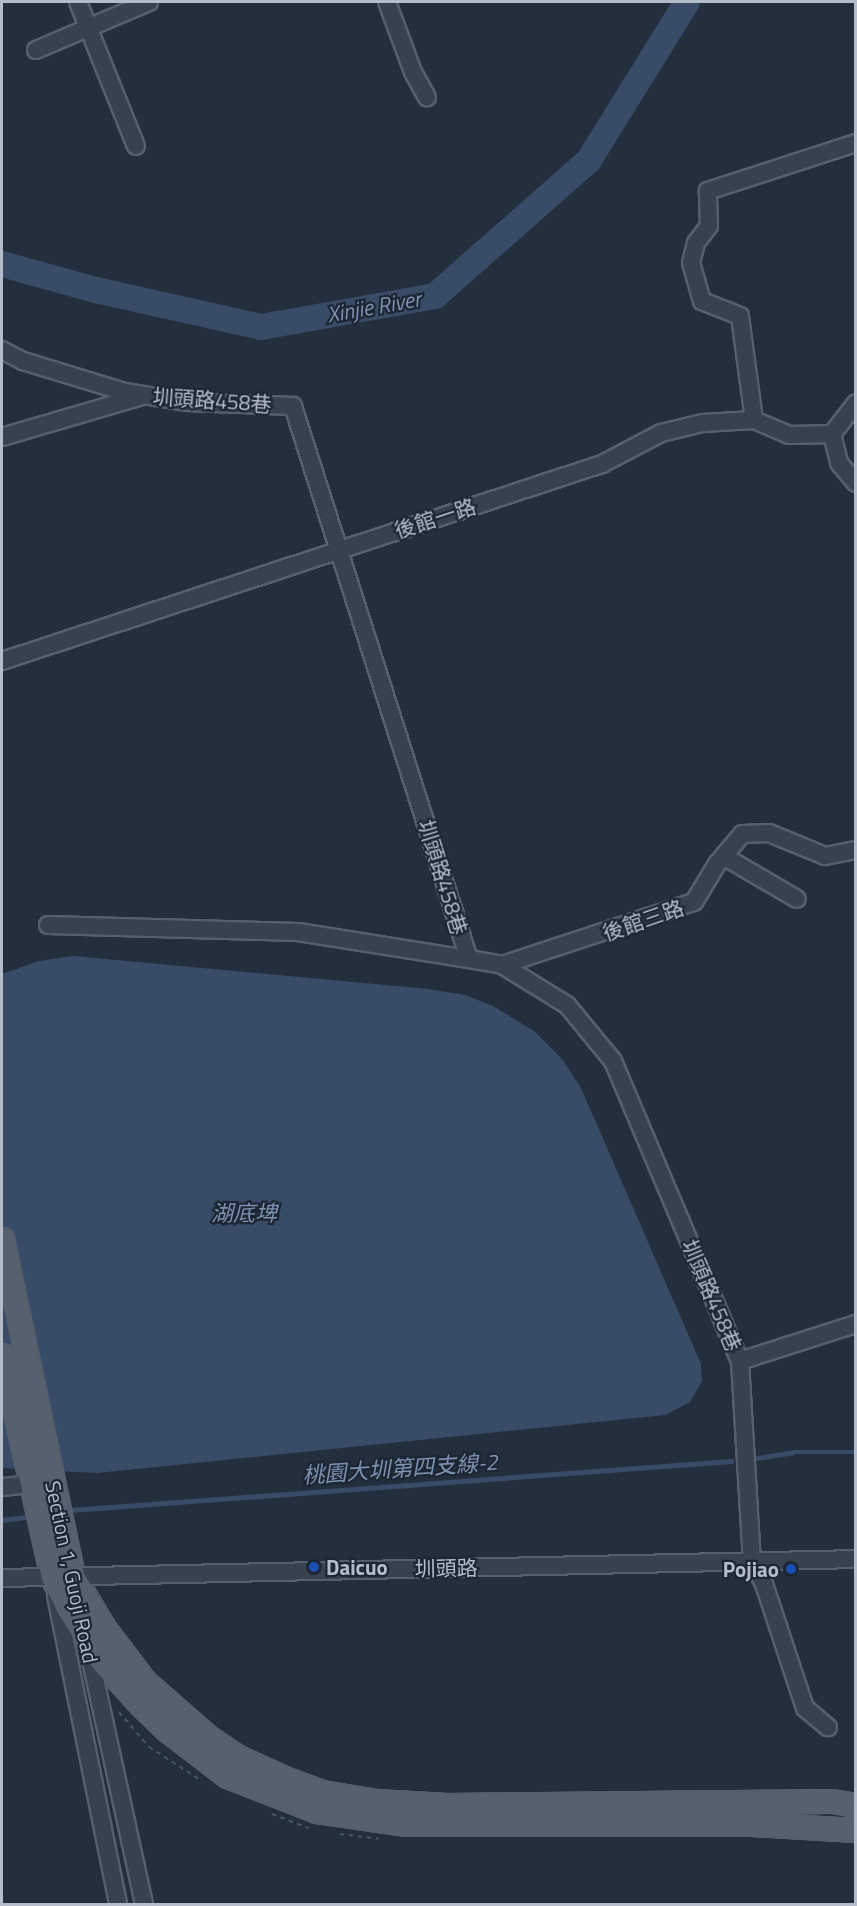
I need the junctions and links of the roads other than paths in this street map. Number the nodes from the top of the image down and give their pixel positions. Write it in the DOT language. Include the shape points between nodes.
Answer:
graph roads {
  1 [pos="78,2"];
  2 [pos="149,2"];
  3 [pos="387,2"];
  4 [pos="88,26"];
  5 [pos="36,50"];
  6 [pos="427,97"];
  7 [pos="855,143"];
  8 [pos="136,146"];
  9 [pos="2,350"];
  10 [pos="144,396"];
  11 [pos="855,403"];
  12 [pos="754,420"];
  13 [pos="832,434"];
  14 [pos="2,437"];
  15 [pos="855,483"];
  16 [pos="340,548"];
  17 [pos="2,660"];
  18 [pos="855,850"];
  19 [pos="725,857"];
  20 [pos="797,899"];
  21 [pos="48,925"];
  22 [pos="469,959"];
  23 [pos="502,965"];
  24 [pos="2,1239"];
  25 [pos="855,1324"];
  26 [pos="2,1355"];
  27 [pos="740,1361"];
  28 [pos="30,1484"];
  29 [pos="2,1487"];
  30 [pos="855,1559"];
  31 [pos="752,1562"];
  32 [pos="73,1576"];
  33 [pos="52,1577"];
  34 [pos="2,1578"];
  35 [pos="87,1641"];
  36 [pos="828,1727"];
  37 [pos="855,1805"];
  38 [pos="855,1830"];
  39 [pos="118,1905"];
  40 [pos="144,1905"];
  1 -- 4 [label="street"];
  2 -- 4 [label="street"];
  3 -- 6 [label="street" via="413,72"];
  4 -- 5 [label="street"];
  4 -- 8 [label="street"];
  7 -- 12 [label="street" via="708,191 709,226 696,243 691,263 702,302 740,316"];
  9 -- 10 [label="street, 圳頭路458巷" via="23,361"];
  10 -- 14 [label="street"];
  10 -- 16 [label="street, 圳頭路458巷" via="187,402 293,406"];
  11 -- 13 [label="street"];
  12 -- 13 [label="street, 後館一路" via="789,435"];
  12 -- 16 [label="street, 後館一路" via="703,423 661,433 602,464"];
  13 -- 15 [label="street" via="839,463"];
  16 -- 17 [label="street, 後館一路"];
  16 -- 22 [label="street, 圳頭路458巷"];
  18 -- 19 [label="street, 後館三路" via="825,856 769,834 742,834"];
  19 -- 20 [label="street"];
  19 -- 23 [label="street, 後館三路" via="694,902"];
  21 -- 22 [label="street" via="298,932"];
  22 -- 23 [label="street, 圳頭路458巷"];
  23 -- 27 [label="street, 圳頭路458巷" via="567,1005 613,1061"];
  24 -- 32 [label="main road, Section 1, Guoji Road"];
  25 -- 27 [label="street"];
  26 -- 28 [label="main road, Section 1, Guoji Road"];
  27 -- 31 [label="street, 圳頭路458巷"];
  28 -- 29 [label="street"];
  28 -- 33 [label="main road, Section 1, Guoji Road"];
  30 -- 31 [label="street, 圳頭路"];
  31 -- 32 [label="street, 圳頭路"];
  31 -- 36 [label="street" via="764,1584 805,1708"];
  32 -- 33 [label="street, 圳頭路"];
  32 -- 35 [label="street, Section 1, Guoji Road"];
  32 -- 37 [label="main road" via="104,1628 145,1682 174,1711 238,1757 322,1792 376,1801 447,1804 831,1801"];
  33 -- 34 [label="street, 圳頭路"];
  33 -- 35 [label="main road"];
  33 -- 39 [label="street, Section 1, Guoji Road"];
  35 -- 38 [label="main road" via="141,1705 196,1754 227,1776 317,1811 406,1824 752,1824"];
  35 -- 40 [label="street, Section 1, Guoji Road"];
}
